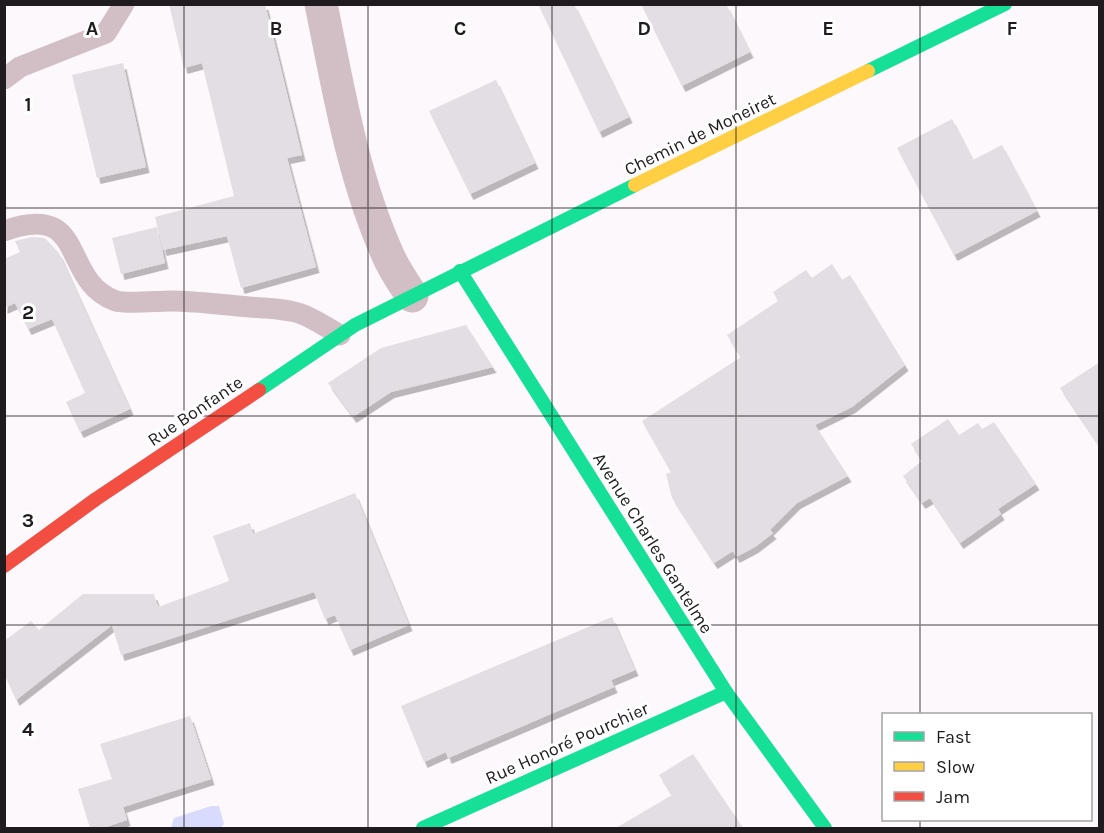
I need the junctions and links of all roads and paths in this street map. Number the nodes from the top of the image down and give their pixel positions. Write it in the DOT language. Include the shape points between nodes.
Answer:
graph roads {
  1 [pos="124,4"];
  2 [pos="321,4"];
  3 [pos="1005,4"];
  4 [pos="4,79"];
  5 [pos="4,231"];
  6 [pos="459,271"];
  7 [pos="412,296"];
  8 [pos="340,335"];
  9 [pos="4,566"];
  10 [pos="726,692"];
  11 [pos="423,828"];
  12 [pos="825,828"];
  1 -- 4 [label="lane" via="106,33 20,68"];
  2 -- 7 [label="street" via="350,139 369,201 387,253"];
  3 -- 6 [label="main road, Chemin de Moneiret"];
  5 -- 8 [label="lane" via="42,222 57,229 88,281 100,295 120,303 182,301 291,311"];
  6 -- 7 [label="main road, Chemin de Moneiret"];
  6 -- 10 [label="main road, Avenue Charles Gantelme"];
  7 -- 8 [label="main road, Rue Bonfante"];
  8 -- 9 [label="main road, Rue Bonfante" via="96,499"];
  10 -- 11 [label="main road, Rue Honoré Pourchier"];
  10 -- 12 [label="main road, Avenue Charles Gantelme"];
}
